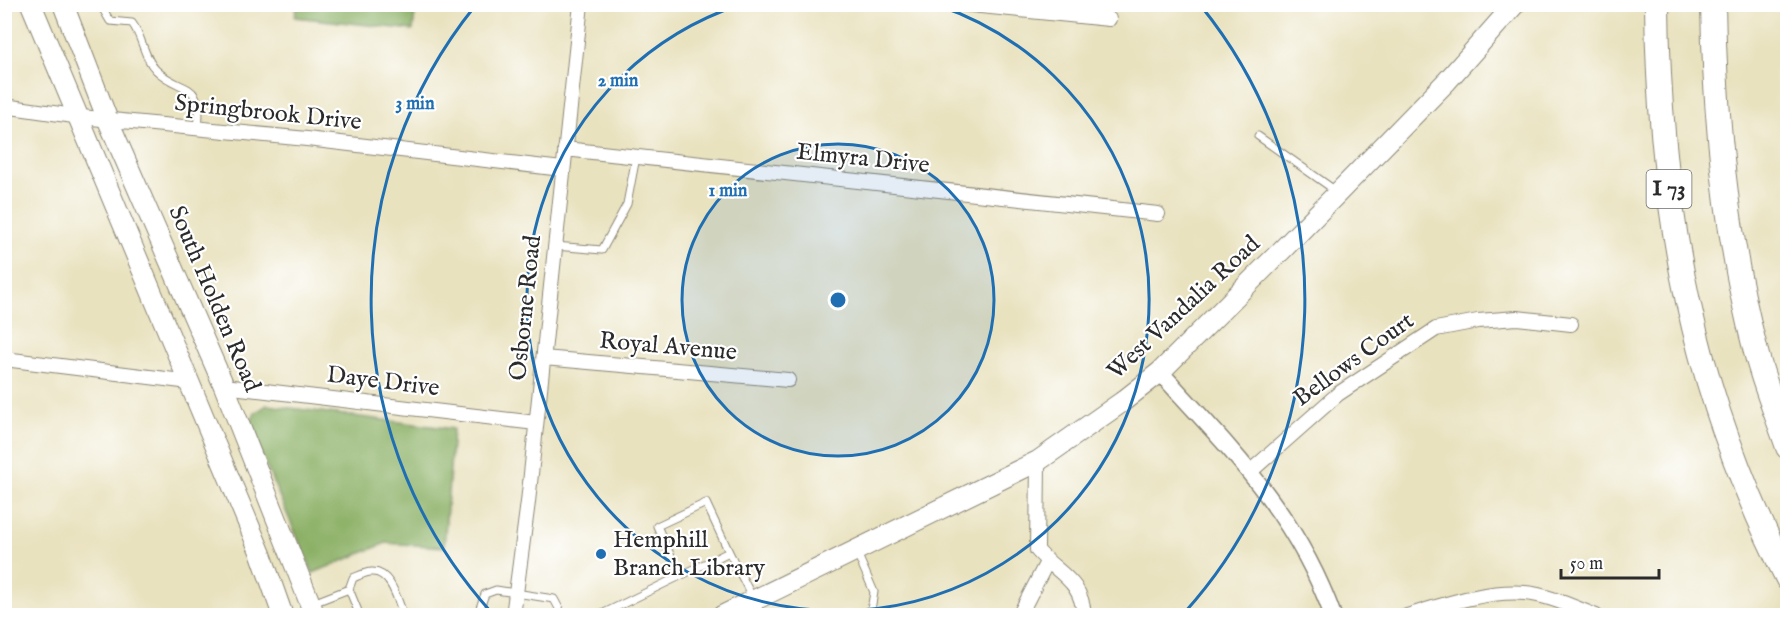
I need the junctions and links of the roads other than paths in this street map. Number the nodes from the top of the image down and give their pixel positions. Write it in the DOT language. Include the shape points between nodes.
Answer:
graph roads {
  1 [pos="31,4"];
  2 [pos="63,4"];
  3 [pos="100,4"];
  4 [pos="581,4"];
  5 [pos="961,4"];
  6 [pos="1515,4"];
  7 [pos="1657,4"];
  8 [pos="1713,4"];
  9 [pos="1038,9"];
  10 [pos="1108,19"];
  11 [pos="4,106"];
  12 [pos="81,117"];
  13 [pos="107,118"];
  14 [pos="198,128"];
  15 [pos="1258,136"];
  16 [pos="564,149"];
  17 [pos="636,157"];
  18 [pos="562,169"];
  19 [pos="1339,192"];
  20 [pos="1158,214"];
  21 [pos="555,246"];
  22 [pos="1571,324"];
  23 [pos="544,358"];
  24 [pos="4,359"];
  25 [pos="1160,372"];
  26 [pos="788,380"];
  27 [pos="190,382"];
  28 [pos="224,386"];
  29 [pos="536,423"];
  30 [pos="1788,447"];
  31 [pos="1038,461"];
  32 [pos="1251,471"];
  33 [pos="855,548"];
  34 [pos="729,552"];
  35 [pos="1047,562"];
  36 [pos="680,576"];
  37 [pos="1788,579"];
  38 [pos="350,589"];
  39 [pos="515,592"];
  40 [pos="759,607"];
  41 [pos="313,610"];
  42 [pos="283,615"];
  43 [pos="360,615"];
  44 [pos="404,615"];
  45 [pos="477,615"];
  46 [pos="513,615"];
  47 [pos="563,615"];
  48 [pos="598,615"];
  49 [pos="722,615"];
  50 [pos="870,615"];
  51 [pos="1019,615"];
  52 [pos="1084,615"];
  53 [pos="1332,615"];
  54 [pos="1407,615"];
  55 [pos="1596,615"];
  1 -- 12 [label="main road"];
  2 -- 13 [label="main road, South Holden Road"];
  3 -- 14 [label="lane" via="110,21 132,23 156,70 197,98"];
  4 -- 16 [label="street, Osborne Road"];
  5 -- 9 [label="street"];
  6 -- 19 [label="main road, West Vandalia Road"];
  7 -- 37 [label="highway, I 73" via="1674,233 1691,325 1733,460"];
  8 -- 30 [label="highway, I 73" via="1723,179 1738,274 1756,353"];
  9 -- 10 [label="street"];
  11 -- 12 [label="street, Springbrook Drive"];
  12 -- 13 [label="street, Springbrook Drive"];
  12 -- 27 [label="main road"];
  13 -- 14 [label="street, Springbrook Drive"];
  13 -- 28 [label="main road, South Holden Road"];
  14 -- 18 [label="street, Springbrook Drive"];
  15 -- 19 [label="lane"];
  16 -- 17 [label="street, Elmyra Drive"];
  16 -- 18 [label="street, Osborne Road"];
  17 -- 20 [label="street, Elmyra Drive"];
  17 -- 21 [label="lane" via="627,204 602,250"];
  18 -- 21 [label="street, Osborne Road"];
  19 -- 25 [label="main road, West Vandalia Road"];
  21 -- 23 [label="street, Osborne Road"];
  22 -- 32 [label="street, Bellows Court" via="1517,318 1436,329 1338,394"];
  23 -- 26 [label="street, Royal Avenue"];
  23 -- 29 [label="street, Osborne Road"];
  24 -- 27 [label="street"];
  25 -- 31 [label="main road, West Vandalia Road"];
  25 -- 32 [label="street"];
  27 -- 42 [label="main road"];
  28 -- 29 [label="street, Daye Drive"];
  28 -- 41 [label="main road, South Holden Road"];
  29 -- 39 [label="street, Osborne Road"];
  31 -- 33 [label="main road, West Vandalia Road"];
  31 -- 35 [label="street" via="1037,550"];
  32 -- 53 [label="street" via="1306,554"];
  33 -- 40 [label="main road, West Vandalia Road"];
  33 -- 50 [label="lane" via="874,592"];
  34 -- 36 [label="lane"];
  34 -- 36 [label="lane" via="706,503 657,526"];
  34 -- 40 [label="lane"];
  35 -- 51 [label="street"];
  35 -- 52 [label="street" via="1076,585"];
  36 -- 48 [label="lane"];
  38 -- 41 [label="lane"];
  38 -- 43 [label="lane"];
  38 -- 44 [label="lane" via="353,578 381,573"];
  39 -- 45 [label="lane" via="496,590 485,594"];
  39 -- 46 [label="street, Osborne Road"];
  39 -- 47 [label="lane" via="554,598"];
  40 -- 49 [label="main road, West Vandalia Road"];
  54 -- 55 [label="street" via="1491,595 1525,593"];
}
